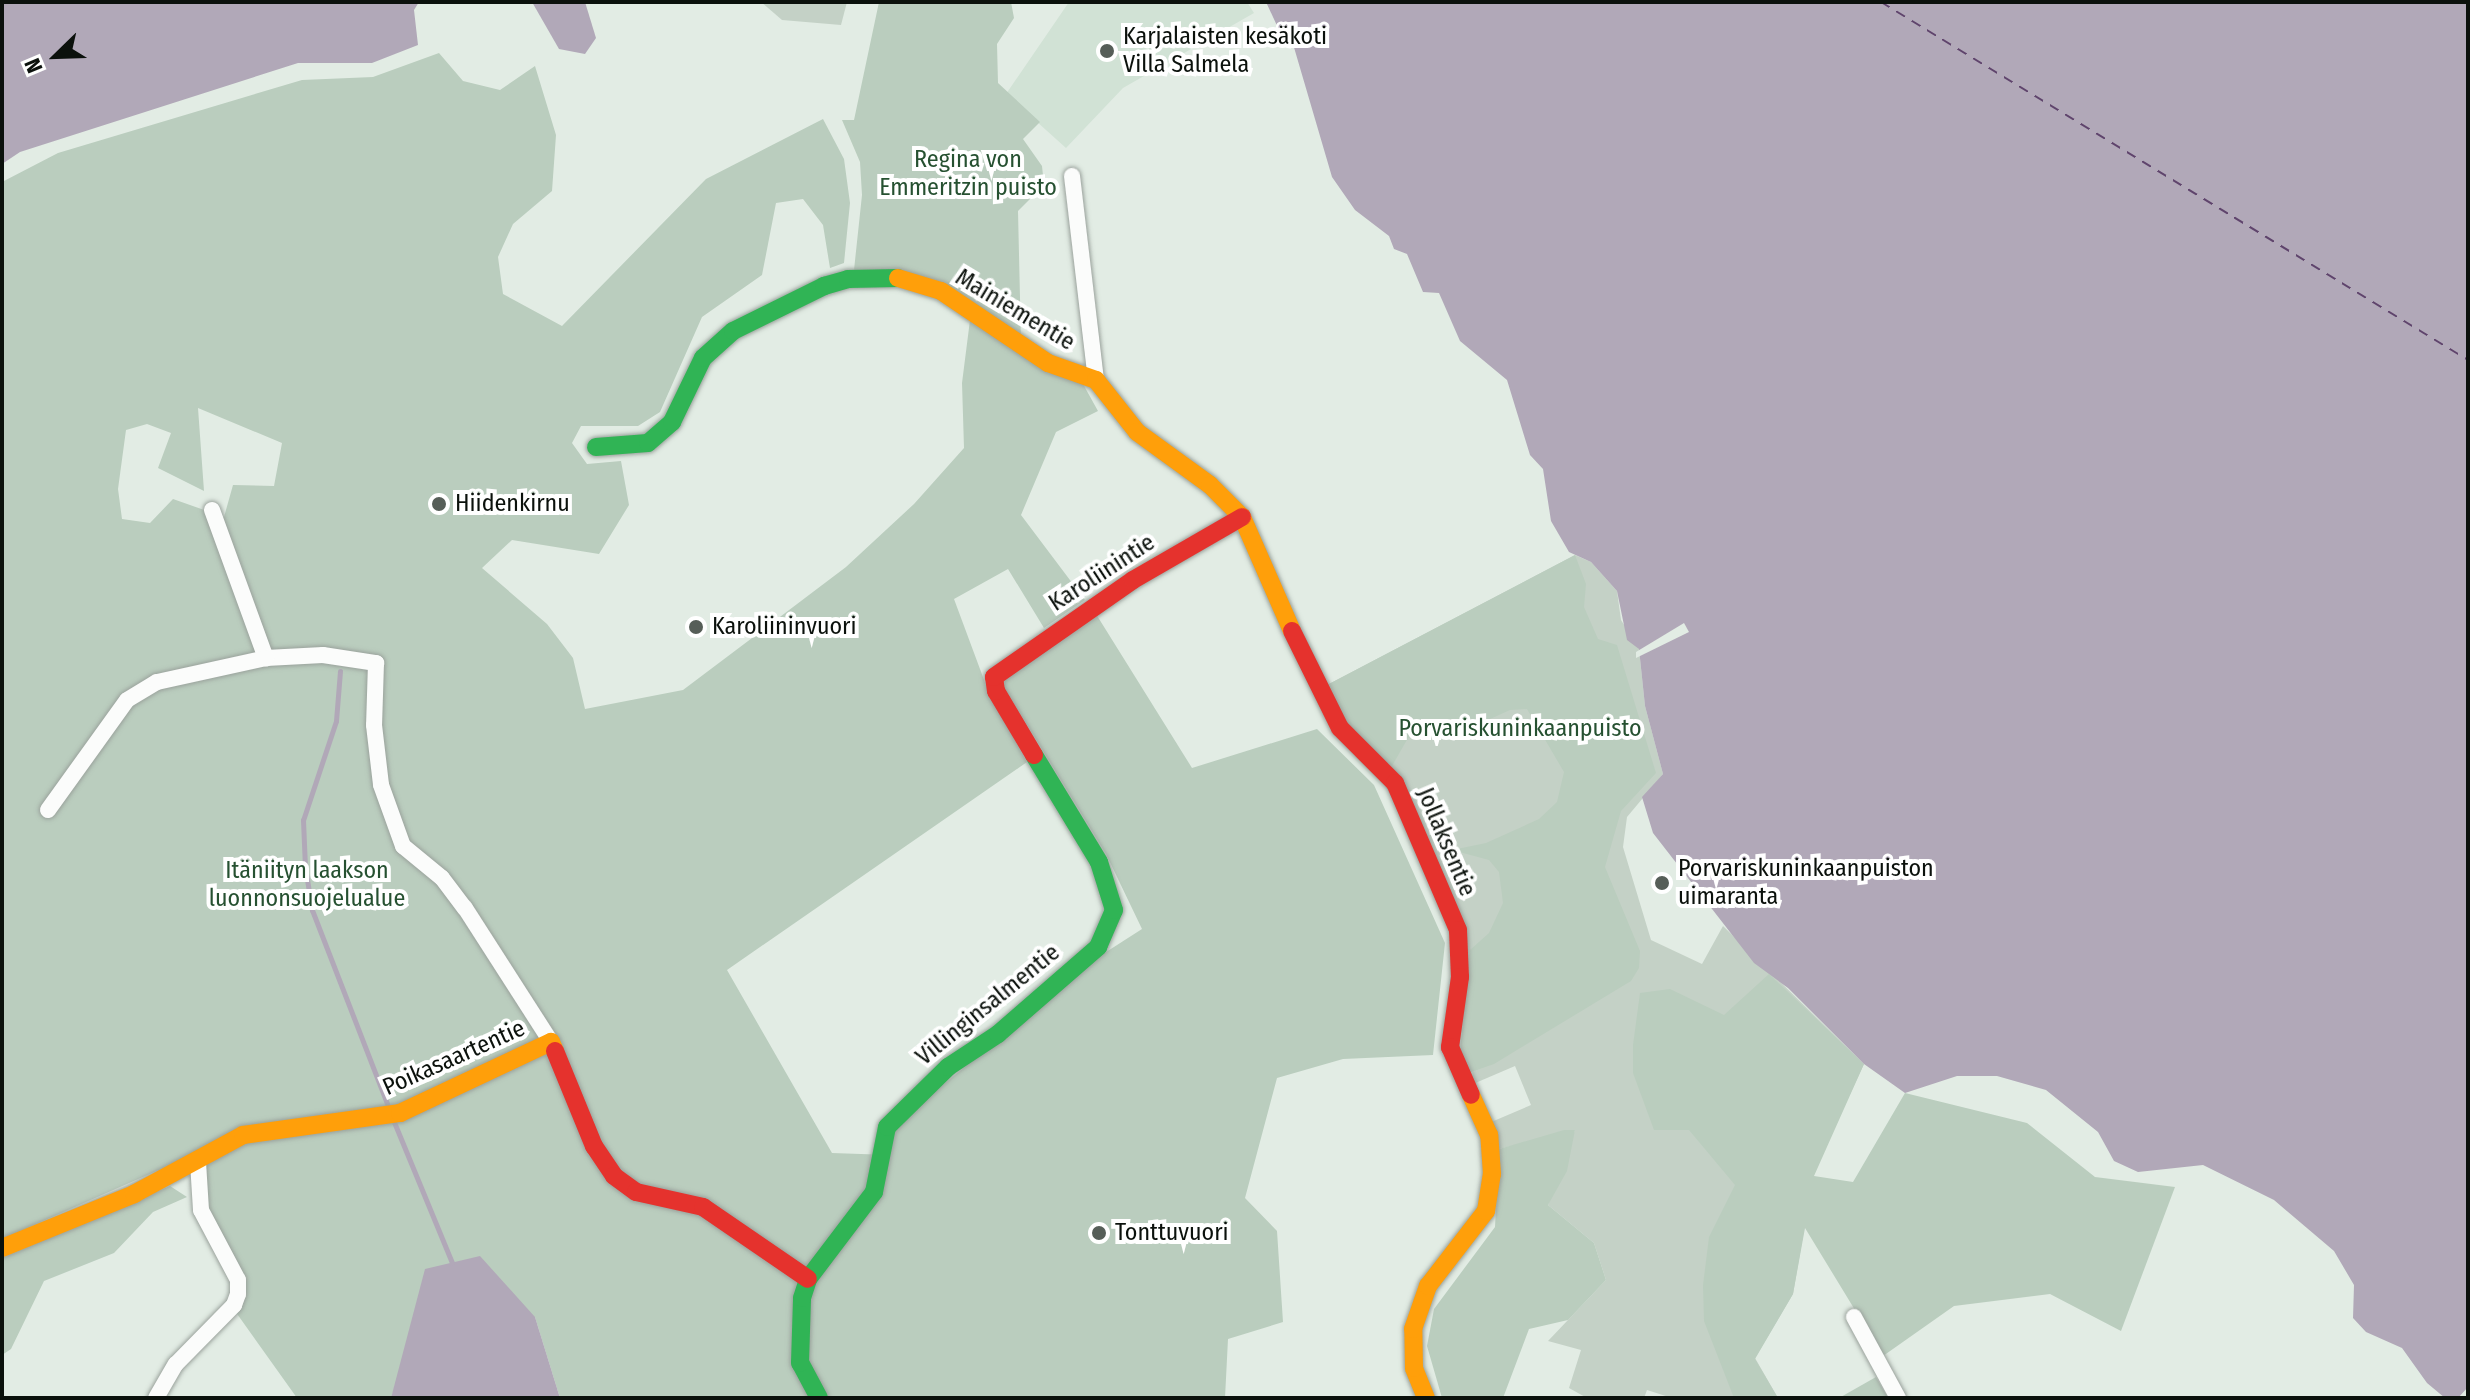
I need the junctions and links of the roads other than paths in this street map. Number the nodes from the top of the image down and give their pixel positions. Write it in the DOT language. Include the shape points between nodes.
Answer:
graph roads {
  1 [pos="1072,176"];
  2 [pos="1096,380"];
  3 [pos="596,447"];
  4 [pos="212,510"];
  5 [pos="1242,517"];
  6 [pos="266,658"];
  7 [pos="994,677"];
  8 [pos="48,810"];
  9 [pos="551,1042"];
  10 [pos="198,1162"];
  11 [pos="2,1248"];
  12 [pos="808,1279"];
  13 [pos="1854,1317"];
  14 [pos="156,1398"];
  15 [pos="819,1398"];
  16 [pos="1426,1398"];
  17 [pos="1898,1398"];
  1 -- 2 [label="street"];
  2 -- 3 [label="street, Mainiementie" via="1048,363 941,291 896,278 848,279 733,331 715,345 672,422 648,443"];
  2 -- 5 [label="street, Jollaksentie" via="1137,432 1210,485"];
  4 -- 6 [label="street"];
  5 -- 7 [label="street, Karoliinintie" via="1133,580"];
  5 -- 16 [label="street, Jollaksentie" via="1318,689 1340,728 1395,783 1458,930 1460,977 1450,1047 1489,1135 1492,1174 1486,1211 1428,1286 1413,1329 1414,1368"];
  6 -- 8 [label="street" via="157,682 127,700"];
  6 -- 9 [label="street" via="323,655 376,663 374,725 381,785 403,846 442,878 465,908"];
  7 -- 12 [label="street, Villinginsalmentie" via="996,691 1106,875 1114,910 1110,929 1098,947 998,1034 948,1067 906,1104 882,1141 874,1192"];
  9 -- 10 [label="street, Poikasaartentie" via="400,1113 243,1135"];
  9 -- 12 [label="street, Poikasaartentie" via="594,1146 614,1176 636,1192 703,1207"];
  10 -- 11 [label="street, Poikasaartentie"];
  10 -- 14 [label="street" via="201,1210 238,1280 238,1294 234,1305 176,1364"];
  12 -- 15 [label="street" via="799,1354"];
  13 -- 17 [label="street"];
}
